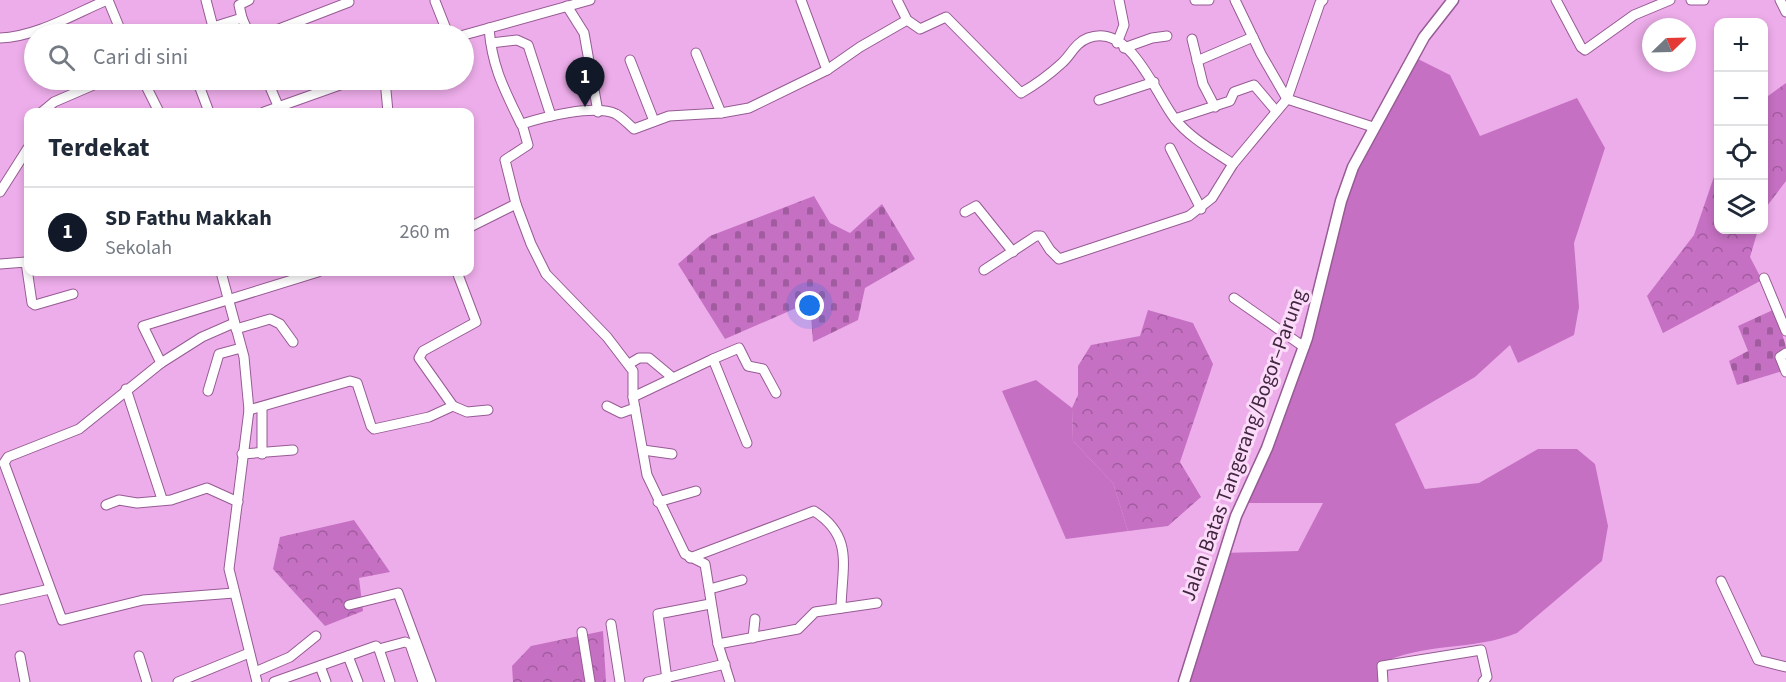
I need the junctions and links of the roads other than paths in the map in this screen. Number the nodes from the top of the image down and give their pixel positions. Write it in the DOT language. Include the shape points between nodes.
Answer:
graph roads {
  1 [pos="107,0"];
  2 [pos="206,0"];
  3 [pos="249,0"];
  4 [pos="590,0"];
  5 [pos="801,0"];
  6 [pos="897,0"];
  7 [pos="1119,0"];
  8 [pos="1195,0"];
  9 [pos="1209,0"];
  10 [pos="1235,0"];
  11 [pos="1453,0"];
  12 [pos="1556,0"];
  13 [pos="1670,0"];
  14 [pos="1691,0"];
  15 [pos="1704,0"];
  16 [pos="1779,0"];
  17 [pos="435,1"];
  18 [pos="1320,1"];
  19 [pos="349,2"];
  20 [pos="556,4"];
  21 [pos="567,6"];
  22 [pos="1786,12"];
  23 [pos="242,18"];
  24 [pos="907,20"];
  25 [pos="49,24"];
  26 [pos="118,24"];
  27 [pos="212,24"];
  28 [pos="223,24"];
  29 [pos="245,24"];
  30 [pos="292,24"];
  31 [pos="444,24"];
  32 [pos="489,28"];
  33 [pos="474,32"];
  34 [pos="24,34"];
  35 [pos="1167,36"];
  36 [pos="1253,37"];
  37 [pos="0,38"];
  38 [pos="1192,39"];
  39 [pos="490,43"];
  40 [pos="1121,45"];
  41 [pos="696,53"];
  42 [pos="630,60"];
  43 [pos="1197,61"];
  44 [pos="827,70"];
  45 [pos="1154,82"];
  46 [pos="82,90"];
  47 [pos="148,90"];
  48 [pos="201,90"];
  49 [pos="271,90"];
  50 [pos="327,90"];
  51 [pos="386,90"];
  52 [pos="1287,99"];
  53 [pos="1099,100"];
  54 [pos="1215,107"];
  55 [pos="47,108"];
  56 [pos="157,108"];
  57 [pos="208,108"];
  58 [pos="279,108"];
  59 [pos="387,108"];
  60 [pos="1276,111"];
  61 [pos="598,112"];
  62 [pos="721,113"];
  63 [pos="551,116"];
  64 [pos="1175,119"];
  65 [pos="654,121"];
  66 [pos="521,124"];
  67 [pos="1373,127"];
  68 [pos="1170,148"];
  69 [pos="24,157"];
  70 [pos="1233,164"];
  71 [pos="0,192"];
  72 [pos="516,204"];
  73 [pos="1201,209"];
  74 [pos="965,212"];
  75 [pos="474,226"];
  76 [pos="1013,252"];
  77 [pos="24,262"];
  78 [pos="0,264"];
  79 [pos="984,270"];
  80 [pos="28,276"];
  81 [pos="222,276"];
  82 [pos="306,276"];
  83 [pos="459,276"];
  84 [pos="1764,278"];
  85 [pos="73,294"];
  86 [pos="1234,298"];
  87 [pos="228,301"];
  88 [pos="235,326"];
  89 [pos="1786,331"];
  90 [pos="293,342"];
  91 [pos="1304,347"];
  92 [pos="241,348"];
  93 [pos="1786,353"];
  94 [pos="712,359"];
  95 [pos="161,363"];
  96 [pos="629,364"];
  97 [pos="1786,372"];
  98 [pos="673,378"];
  99 [pos="126,389"];
  100 [pos="208,391"];
  101 [pos="776,393"];
  102 [pos="633,397"];
  103 [pos="453,406"];
  104 [pos="607,406"];
  105 [pos="262,407"];
  106 [pos="635,408"];
  107 [pos="249,410"];
  108 [pos="488,410"];
  109 [pos="747,443"];
  110 [pos="292,450"];
  111 [pos="644,450"];
  112 [pos="242,454"];
  113 [pos="262,454"];
  114 [pos="672,454"];
  115 [pos="696,491"];
  116 [pos="162,499"];
  117 [pos="238,502"];
  118 [pos="658,502"];
  119 [pos="106,504"];
  120 [pos="690,558"];
  121 [pos="742,580"];
  122 [pos="1721,581"];
  123 [pos="50,589"];
  124 [pos="710,589"];
  125 [pos="234,593"];
  126 [pos="0,600"];
  127 [pos="877,603"];
  128 [pos="710,604"];
  129 [pos="349,605"];
  130 [pos="841,608"];
  131 [pos="755,619"];
  132 [pos="611,624"];
  133 [pos="582,632"];
  134 [pos="316,636"];
  135 [pos="753,638"];
  136 [pos="718,644"];
  137 [pos="379,649"];
  138 [pos="249,653"];
  139 [pos="20,656"];
  140 [pos="139,656"];
  141 [pos="348,656"];
  142 [pos="725,664"];
  143 [pos="320,666"];
  144 [pos="1786,667"];
  145 [pos="255,672"];
  146 [pos="293,679"];
  147 [pos="667,679"];
  148 [pos="25,682"];
  149 [pos="147,682"];
  150 [pos="178,682"];
  151 [pos="257,682"];
  152 [pos="274,682"];
  153 [pos="326,682"];
  154 [pos="358,682"];
  155 [pos="390,682"];
  156 [pos="423,682"];
  157 [pos="431,682"];
  158 [pos="590,682"];
  159 [pos="620,682"];
  160 [pos="648,682"];
  161 [pos="730,682"];
  162 [pos="1184,682"];
  163 [pos="1383,682"];
  164 [pos="1483,682"];
  1 -- 25 [label="street"];
  1 -- 26 [label="street"];
  2 -- 27 [label="street"];
  3 -- 23 [label="street" via="239,5"];
  4 -- 21 [label="street"];
  5 -- 44 [label="street"];
  6 -- 24 [label="street"];
  7 -- 40 [label="street" via="1124,25"];
  8 -- 9 [label="street"];
  10 -- 36 [label="street"];
  11 -- 67 [label="main road, Jalan Batas Tangerang/Bogor–Parung" via="1424,38"];
  12 -- 13 [label="street" via="1585,50 1634,15"];
  14 -- 15 [label="street"];
  16 -- 22 [label="street"];
  17 -- 31 [label="street"];
  18 -- 52 [label="street"];
  19 -- 30 [label="street"];
  20 -- 21 [label="street"];
  20 -- 32 [label="street"];
  21 -- 61 [label="street" via="584,33"];
  23 -- 28 [label="street"];
  23 -- 29 [label="street"];
  24 -- 40 [label="street" via="922,30 946,17 1021,93 1064,62 1086,39 1104,37"];
  24 -- 44 [label="street"];
  32 -- 33 [label="street"];
  32 -- 39 [label="street"];
  34 -- 37 [label="street"];
  35 -- 40 [label="street"];
  36 -- 43 [label="street"];
  36 -- 52 [label="street"];
  38 -- 43 [label="street"];
  39 -- 63 [label="street" via="517,40 528,45"];
  39 -- 66 [label="street" via="497,77"];
  40 -- 45 [label="street"];
  41 -- 62 [label="street"];
  42 -- 65 [label="street"];
  43 -- 54 [label="street"];
  44 -- 62 [label="street" via="759,103"];
  45 -- 53 [label="street"];
  45 -- 64 [label="street"];
  46 -- 55 [label="street"];
  47 -- 56 [label="street"];
  48 -- 57 [label="street"];
  49 -- 58 [label="street"];
  50 -- 58 [label="street"];
  51 -- 59 [label="street"];
  52 -- 60 [label="street"];
  52 -- 67 [label="street"];
  54 -- 60 [label="street" via="1232,100 1235,92 1254,85"];
  54 -- 64 [label="street"];
  60 -- 70 [label="street"];
  61 -- 63 [label="street"];
  61 -- 65 [label="street" via="617,115 634,129"];
  62 -- 65 [label="street" via="683,114"];
  63 -- 66 [label="street"];
  64 -- 70 [label="street"];
  66 -- 72 [label="street" via="528,145 505,160"];
  67 -- 91 [label="main road, Jalan Batas Tangerang/Bogor–Parung" via="1341,201"];
  68 -- 73 [label="street"];
  69 -- 71 [label="street"];
  70 -- 73 [label="street"];
  72 -- 75 [label="street"];
  72 -- 96 [label="street" via="546,274"];
  73 -- 76 [label="street" via="1059,259 1039,236"];
  74 -- 76 [label="street" via="976,206"];
  76 -- 79 [label="street"];
  77 -- 78 [label="street"];
  80 -- 85 [label="street" via="35,305"];
  81 -- 87 [label="street"];
  82 -- 87 [label="street"];
  83 -- 103 [label="street" via="476,322 425,350 420,358"];
  84 -- 89 [label="street"];
  86 -- 91 [label="street"];
  87 -- 88 [label="street"];
  87 -- 95 [label="street" via="143,326"];
  88 -- 90 [label="street" via="270,319 280,324"];
  88 -- 92 [label="street"];
  88 -- 95 [label="street" via="202,337"];
  91 -- 162 [label="main road, Jalan Batas Tangerang/Bogor–Parung" via="1267,448 1236,516"];
  92 -- 100 [label="street" via="219,354"];
  92 -- 107 [label="street"];
  93 -- 97 [label="street" via="1780,357"];
  94 -- 98 [label="street"];
  94 -- 101 [label="street" via="739,348 749,368 763,369"];
  94 -- 109 [label="street"];
  95 -- 99 [label="street"];
  96 -- 98 [label="street" via="649,357"];
  96 -- 102 [label="street" via="634,375"];
  98 -- 102 [label="street"];
  99 -- 116 [label="street"];
  99 -- 123 [label="street" via="79,429 9,457 4,463"];
  102 -- 106 [label="street"];
  103 -- 105 [label="street" via="429,417 374,429 357,383 351,381"];
  103 -- 108 [label="street" via="467,412"];
  104 -- 106 [label="street" via="621,413"];
  105 -- 107 [label="street"];
  105 -- 113 [label="street"];
  106 -- 111 [label="street"];
  107 -- 112 [label="street"];
  110 -- 113 [label="street"];
  111 -- 114 [label="street"];
  111 -- 118 [label="street" via="645,469"];
  112 -- 113 [label="street"];
  112 -- 117 [label="street"];
  115 -- 118 [label="street"];
  116 -- 117 [label="street" via="171,500 207,488"];
  116 -- 119 [label="street"];
  117 -- 125 [label="street" via="229,569"];
  118 -- 120 [label="street"];
  120 -- 124 [label="street" via="705,564"];
  120 -- 130 [label="street" via="814,511 842,539"];
  121 -- 124 [label="street"];
  122 -- 144 [label="street" via="1758,660"];
  123 -- 125 [label="street" via="64,621 143,600"];
  123 -- 126 [label="street"];
  124 -- 128 [label="street"];
  125 -- 138 [label="street"];
  127 -- 130 [label="street"];
  128 -- 136 [label="street"];
  128 -- 147 [label="street" via="658,614"];
  129 -- 157 [label="street" via="398,593"];
  130 -- 135 [label="street" via="812,613 798,629"];
  131 -- 135 [label="street"];
  132 -- 159 [label="street"];
  133 -- 158 [label="street"];
  134 -- 145 [label="street" via="290,657"];
  135 -- 136 [label="street"];
  136 -- 142 [label="street"];
  137 -- 141 [label="street" via="376,646"];
  137 -- 155 [label="street"];
  137 -- 156 [label="street" via="410,644"];
  138 -- 145 [label="street"];
  138 -- 150 [label="street"];
  139 -- 148 [label="street"];
  140 -- 149 [label="street"];
  141 -- 143 [label="street"];
  141 -- 154 [label="street"];
  142 -- 147 [label="street" via="677,673"];
  142 -- 161 [label="street"];
  143 -- 146 [label="street"];
  143 -- 153 [label="street"];
  145 -- 151 [label="street"];
  146 -- 152 [label="street"];
  147 -- 160 [label="street"];
  163 -- 164 [label="street" via="1382,666 1481,650 1487,677"];
}
